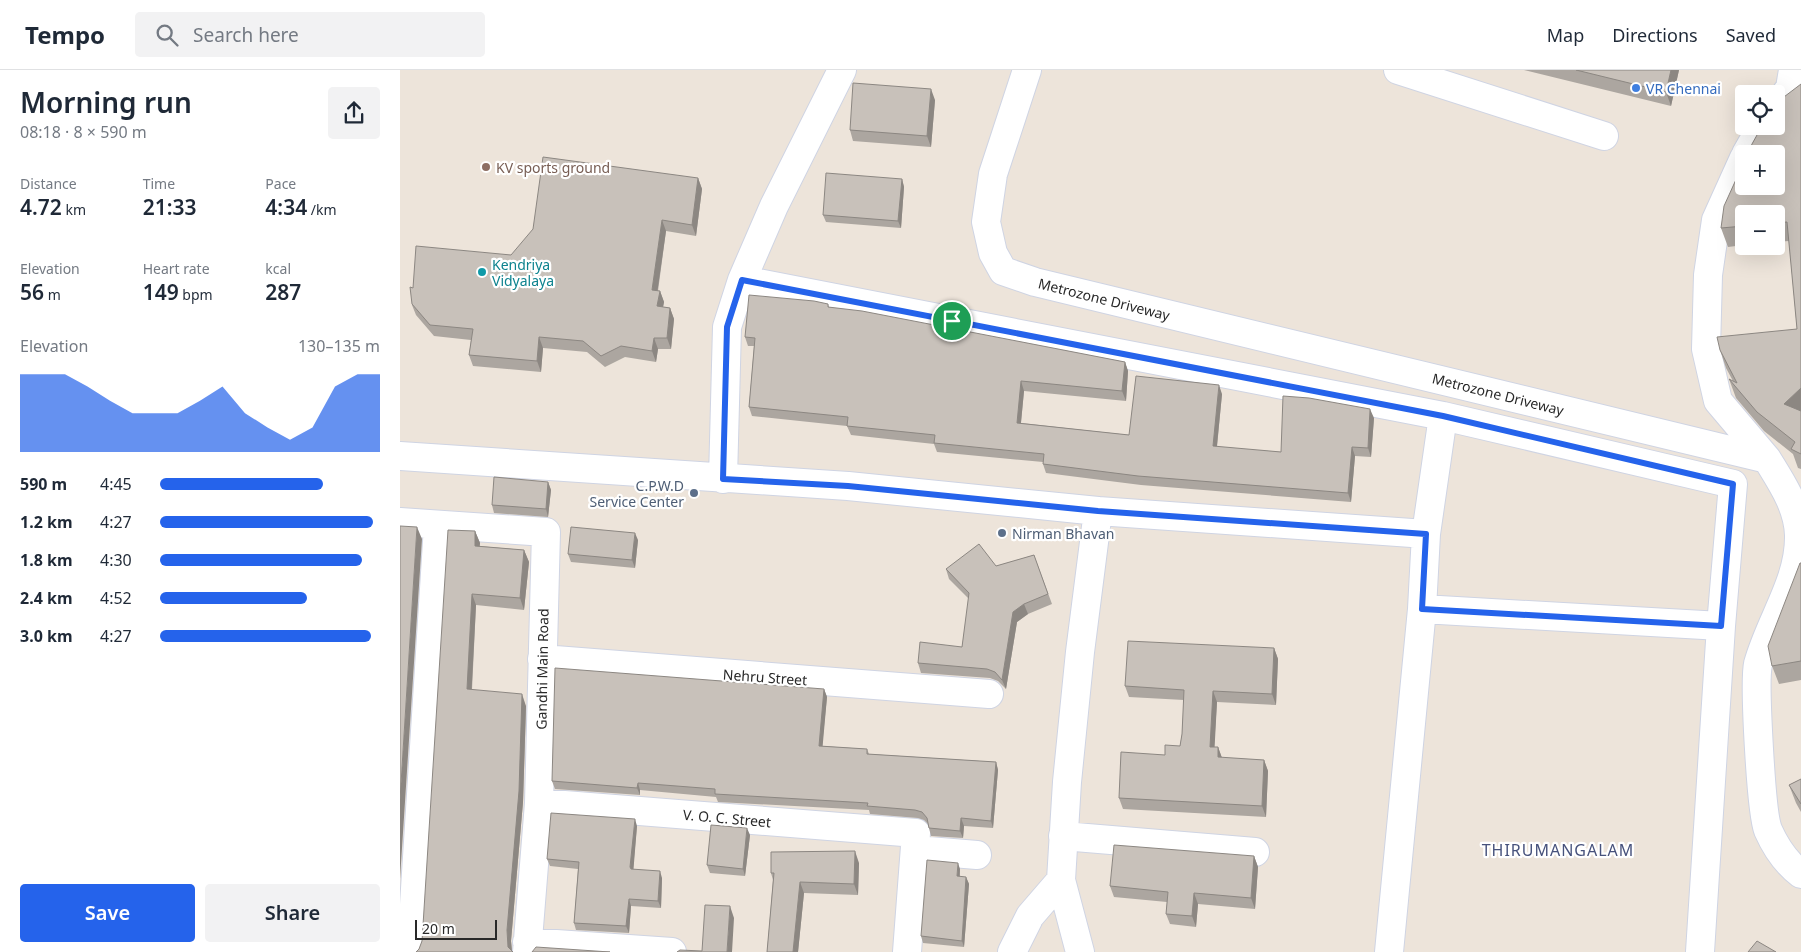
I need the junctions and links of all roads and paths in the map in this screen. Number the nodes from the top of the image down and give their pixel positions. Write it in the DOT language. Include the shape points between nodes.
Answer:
graph roads {
  1 [pos="842,70"];
  2 [pos="1027,70"];
  3 [pos="1398,70"];
  4 [pos="1794,70"];
  5 [pos="1785,95"];
  6 [pos="1604,136"];
  7 [pos="1735,178"];
  8 [pos="742,280"];
  9 [pos="1443,416"];
  10 [pos="400,456"];
  11 [pos="1767,458"];
  12 [pos="723,479"];
  13 [pos="1098,511"];
  14 [pos="400,522"];
  15 [pos="438,526"];
  16 [pos="1426,534"];
  17 [pos="1422,609"];
  18 [pos="1721,626"];
  19 [pos="542,660"];
  20 [pos="989,694"];
  21 [pos="538,803"];
  22 [pos="1064,836"];
  23 [pos="916,842"];
  24 [pos="1255,852"];
  25 [pos="977,855"];
  26 [pos="1801,874"];
  27 [pos="1061,880"];
  28 [pos="527,947"];
  29 [pos="411,952"];
  30 [pos="672,952"];
  31 [pos="907,952"];
  32 [pos="1012,952"];
  33 [pos="1080,952"];
  34 [pos="1389,952"];
  35 [pos="1700,952"];
  1 -- 8 [label="street" via="774,206"];
  2 -- 11 [label="street, Metrozone Driveway" via="993,174 986,222 993,253 1003,271 1035,282"];
  3 -- 6 [label="street"];
  4 -- 5 [label="street"];
  7 -- 11 [label="street" via="1716,220 1708,274 1706,348 1718,401"];
  8 -- 9 [label="street"];
  8 -- 12 [label="street" via="727,327"];
  9 -- 16 [label="street"];
  9 -- 18 [label="street" via="1733,484"];
  10 -- 12 [label="street"];
  11 -- 26 [label="street" via="1791,499 1799,533 1797,562 1758,665 1759,746 1767,828 1785,861"];
  12 -- 13 [label="street" via="848,486"];
  13 -- 16 [label="street"];
  13 -- 22 [label="street" via="1079,662"];
  14 -- 15 [label="street, Gandhi Main Road"];
  15 -- 19 [label="street, Gandhi Main Road" via="546,532"];
  15 -- 29 [label="street"];
  16 -- 17 [label="street"];
  17 -- 18 [label="street"];
  17 -- 34 [label="street"];
  18 -- 35 [label="street"];
  19 -- 20 [label="street, Nehru Street"];
  19 -- 21 [label="street, Gandhi Main Road"];
  21 -- 23 [label="street, V. O. C. Street"];
  21 -- 28 [label="street, Gandhi Main Road"];
  22 -- 24 [label="street"];
  22 -- 27 [label="street"];
  23 -- 25 [label="street, V. O. C. Street"];
  23 -- 31 [label="street"];
  27 -- 32 [label="street" via="1030,916"];
  27 -- 33 [label="street"];
  28 -- 30 [label="street"];
}
